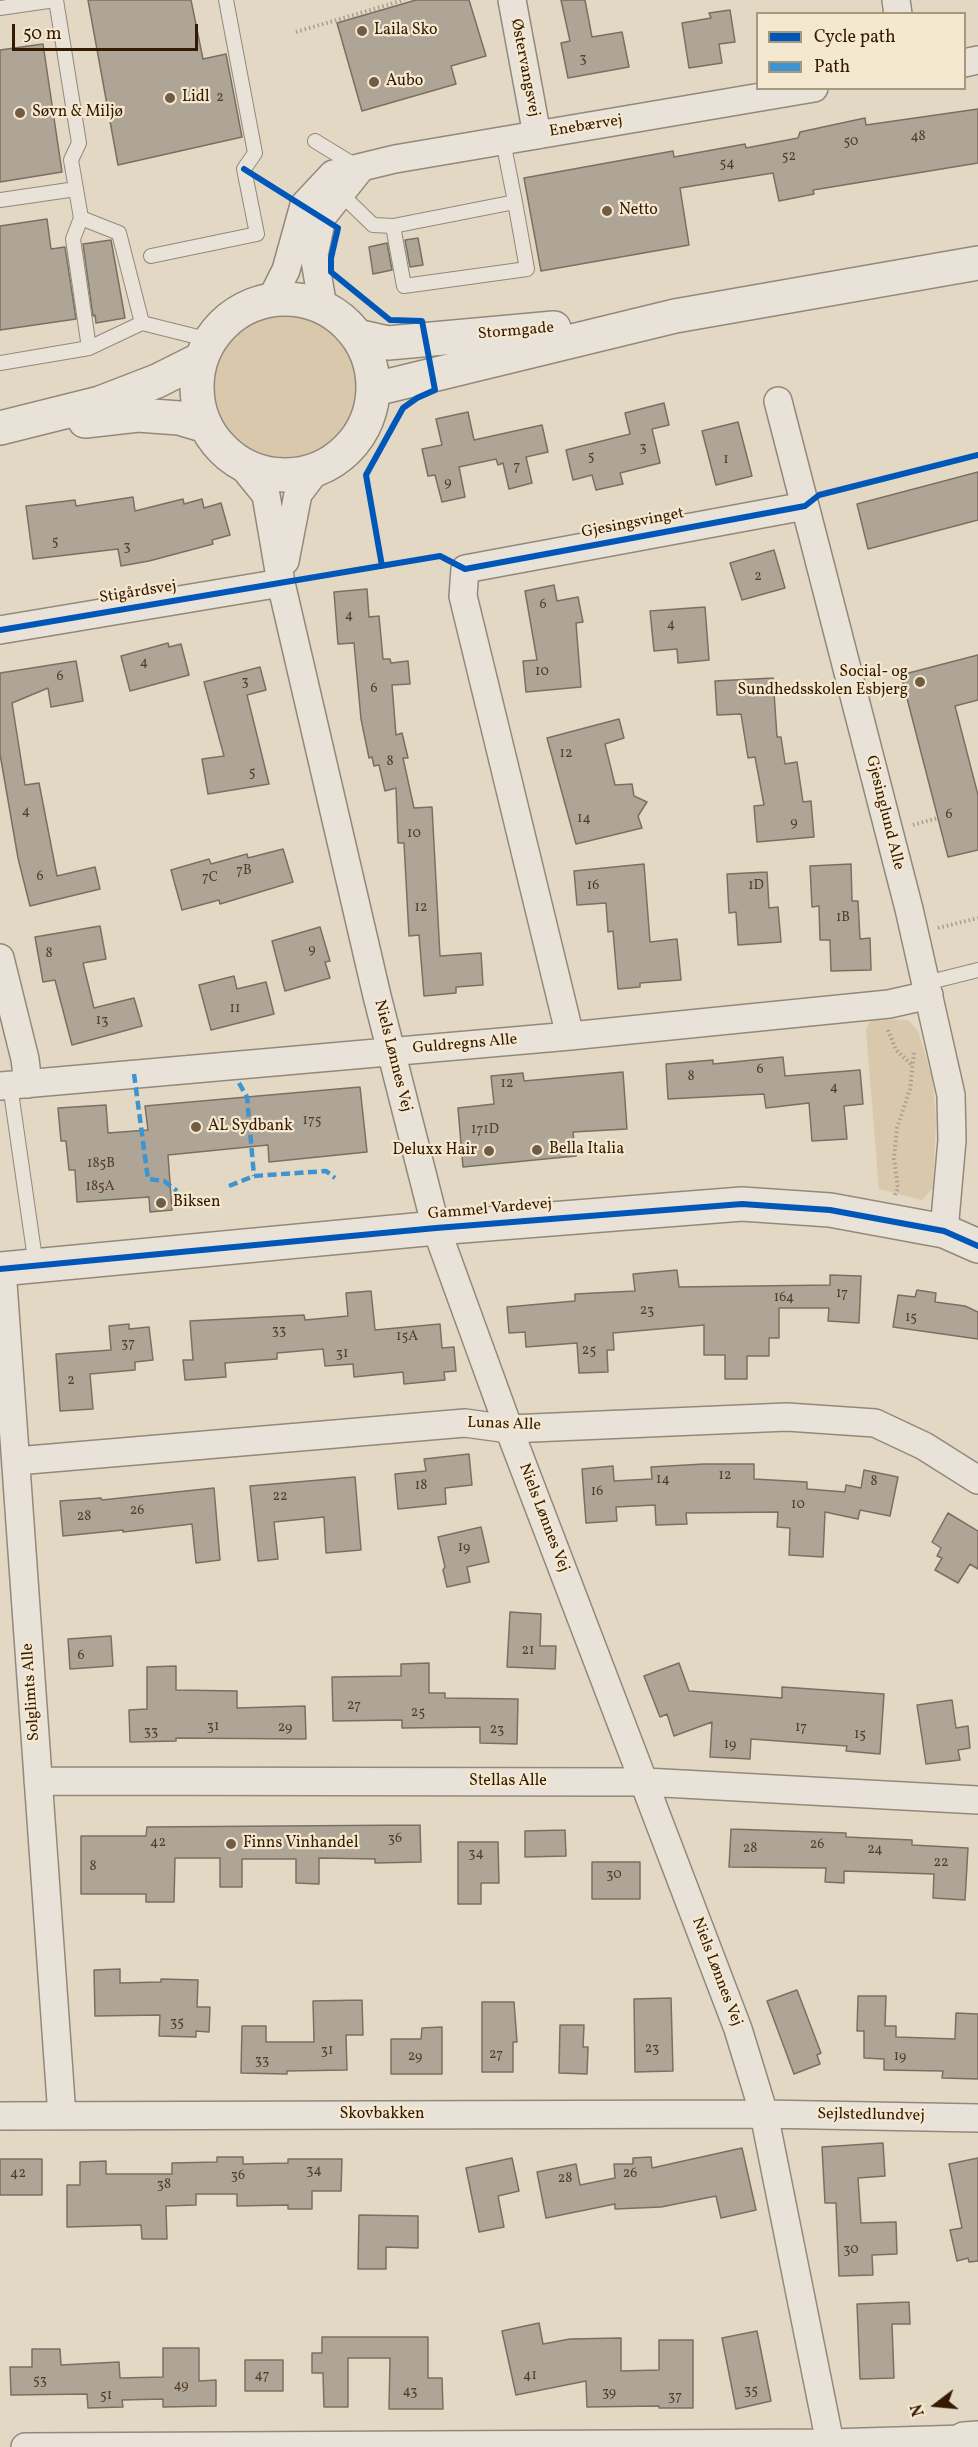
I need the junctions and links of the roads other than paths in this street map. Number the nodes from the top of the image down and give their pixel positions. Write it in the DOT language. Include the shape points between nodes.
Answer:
graph roads {
  1 [pos="56,0"];
  2 [pos="226,0"];
  3 [pos="512,0"];
  4 [pos="0,8"];
  5 [pos="802,90"];
  6 [pos="537,135"];
  7 [pos="315,141"];
  8 [pos="503,141"];
  9 [pos="360,169"];
  10 [pos="76,189"];
  11 [pos="341,194"];
  12 [pos="0,200"];
  13 [pos="514,202"];
  14 [pos="81,218"];
  15 [pos="393,226"];
  16 [pos="151,256"];
  17 [pos="978,263"];
  18 [pos="271,300"];
  19 [pos="323,307"];
  20 [pos="675,316"];
  21 [pos="142,323"];
  22 [pos="357,336"];
  23 [pos="89,348"];
  24 [pos="205,350"];
  25 [pos="0,363"];
  26 [pos="375,389"];
  27 [pos="778,401"];
  28 [pos="206,426"];
  29 [pos="0,430"];
  30 [pos="240,463"];
  31 [pos="317,469"];
  32 [pos="805,506"];
  33 [pos="281,583"];
  34 [pos="0,630"];
  35 [pos="0,958"];
  36 [pos="978,970"];
  37 [pos="927,989"];
  38 [pos="570,1036"];
  39 [pos="391,1052"];
  40 [pos="13,1085"];
  41 [pos="436,1228"];
  42 [pos="944,1231"];
  43 [pos="978,1246"];
  44 [pos="36,1266"];
  45 [pos="1,1269"];
  46 [pos="509,1429"];
  47 [pos="16,1461"];
  48 [pos="978,1480"];
  49 [pos="38,1781"];
  50 [pos="645,1782"];
  51 [pos="978,1800"];
  52 [pos="764,2114"];
  53 [pos="0,2116"];
  54 [pos="62,2116"];
  55 [pos="978,2118"];
  56 [pos="969,2441"];
  57 [pos="830,2443"];
  58 [pos="484,2446"];
  59 [pos="26,2447"];
  1 -- 4 [label="lane"];
  1 -- 10 [label="lane" via="78,143 71,160"];
  2 -- 16 [label="lane" via="255,153 244,169 257,234"];
  3 -- 6 [label="street, Østervangsvej"];
  5 -- 6 [label="street, Enebærvej"];
  6 -- 8 [label="street, Enebærvej"];
  7 -- 9 [label="lane"];
  8 -- 9 [label="street, Enebærvej" via="395,159"];
  8 -- 13 [label="lane"];
  9 -- 11 [label="street"];
  9 -- 18 [label="street, Enebærvej" via="333,174 304,205 286,270"];
  10 -- 12 [label="lane"];
  10 -- 14 [label="lane"];
  11 -- 15 [label="lane" via="373,225"];
  11 -- 19 [label="street" via="322,217 314,255"];
  13 -- 15 [label="lane"];
  13 -- 15 [label="lane" via="527,269 404,286"];
  14 -- 21 [label="lane" via="119,233"];
  14 -- 23 [label="lane" via="73,239"];
  17 -- 20 [label="street, Stormgade"];
  18 -- 19 [label="street" via="296,299"];
  18 -- 24 [label="street" via="240,311 226,321"];
  19 -- 22 [label="street"];
  20 -- 22 [label="street, Stormgade" via="388,343"];
  20 -- 26 [label="street, Stormgade"];
  21 -- 23 [label="lane"];
  21 -- 24 [label="lane"];
  22 -- 26 [label="street" via="370,358"];
  23 -- 25 [label="lane"];
  24 -- 28 [label="street" via="196,381 196,401"];
  24 -- 29 [label="street" via="157,381 100,403"];
  26 -- 31 [label="street" via="371,412 360,432 342,454"];
  27 -- 32 [label="street, Gjesinglund Alle"];
  28 -- 29 [label="street" via="179,418 138,415"];
  28 -- 30 [label="street" via="220,447"];
  30 -- 31 [label="street" via="265,473 291,475"];
  30 -- 33 [label="street, Niels Lønnes Vej" via="266,495"];
  31 -- 33 [label="street, Niels Lønnes Vej" via="298,494"];
  32 -- 37 [label="street, Gjesinglund Alle"];
  32 -- 38 [label="street, Gjesingsvinget" via="465,569 463,596"];
  33 -- 34 [label="street, Stigårdsvej"];
  33 -- 39 [label="street, Niels Lønnes Vej"];
  35 -- 40 [label="street" via="25,1059"];
  36 -- 37 [label="lane"];
  37 -- 38 [label="street, Guldregns Alle" via="889,1004"];
  37 -- 42 [label="street, Gjesinglund Alle" via="951,1095 952,1140"];
  38 -- 39 [label="street, Guldregns Alle"];
  39 -- 40 [label="street, Guldregns Alle"];
  39 -- 41 [label="street, Niels Lønnes Vej"];
  40 -- 44 [label="lane"];
  41 -- 42 [label="street, Gammel Vardevej" via="742,1204 830,1210"];
  41 -- 44 [label="street, Gammel Vardevej"];
  41 -- 46 [label="street, Niels Lønnes Vej"];
  42 -- 43 [label="street, Gammel Vardevej"];
  44 -- 45 [label="street, Gammel Vardevej"];
  45 -- 47 [label="street, Solglimts Alle"];
  46 -- 47 [label="street, Lunas Alle" via="465,1423"];
  46 -- 48 [label="street, Lunas Alle" via="787,1418 875,1423 924,1446"];
  46 -- 50 [label="street, Niels Lønnes Vej"];
  47 -- 49 [label="street, Solglimts Alle"];
  49 -- 50 [label="street, Stellas Alle"];
  49 -- 54 [label="street, Solglimts Alle"];
  50 -- 51 [label="street, Stellas Alle"];
  50 -- 52 [label="street, Niels Lønnes Vej" via="738,2029"];
  52 -- 54 [label="street, Skovbakken"];
  52 -- 55 [label="street, Sejlstedlundvej"];
  52 -- 57 [label="street, Niels Lønnes Vej"];
  53 -- 54 [label="street, Skovbakken"];
  56 -- 57 [label="street"];
  57 -- 58 [label="street"];
  58 -- 59 [label="street"];
}
